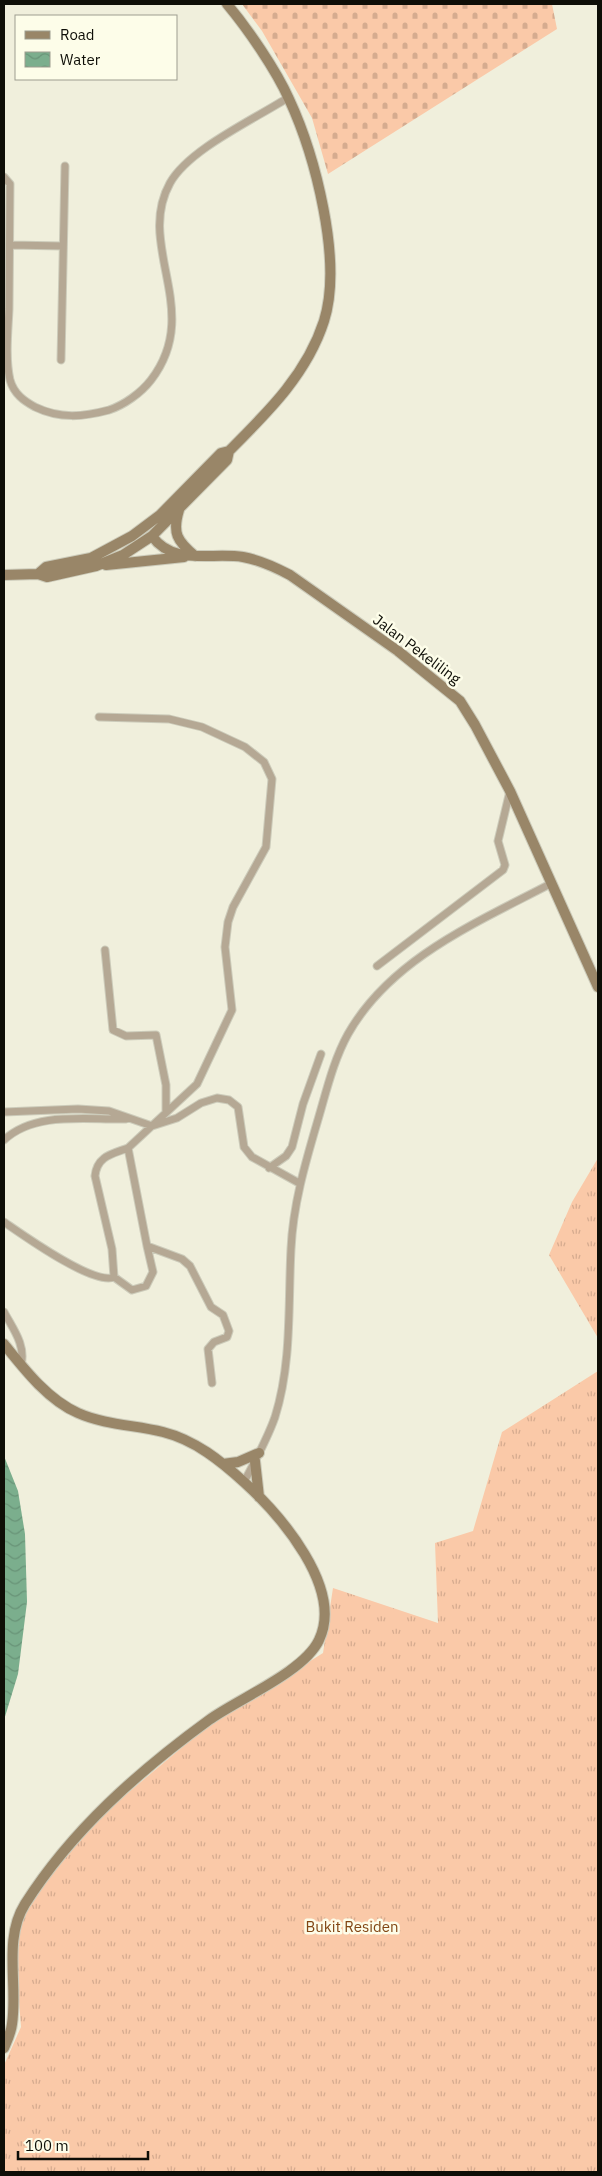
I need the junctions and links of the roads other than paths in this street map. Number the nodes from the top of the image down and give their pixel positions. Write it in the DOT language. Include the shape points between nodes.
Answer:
graph roads {
  1 [pos="227,4"];
  2 [pos="289,97"];
  3 [pos="65,166"];
  4 [pos="4,177"];
  5 [pos="10,245"];
  6 [pos="63,246"];
  7 [pos="6,329"];
  8 [pos="60,360"];
  9 [pos="229,451"];
  10 [pos="179,509"];
  11 [pos="160,515"];
  12 [pos="132,536"];
  13 [pos="152,536"];
  14 [pos="190,557"];
  15 [pos="96,566"];
  16 [pos="38,574"];
  17 [pos="4,575"];
  18 [pos="99,717"];
  19 [pos="510,791"];
  20 [pos="552,883"];
  21 [pos="105,950"];
  22 [pos="378,966"];
  23 [pos="598,987"];
  24 [pos="321,1054"];
  25 [pos="4,1112"];
  26 [pos="166,1112"];
  27 [pos="130,1119"];
  28 [pos="152,1126"];
  29 [pos="4,1140"];
  30 [pos="128,1148"];
  31 [pos="269,1168"];
  32 [pos="299,1183"];
  33 [pos="4,1222"];
  34 [pos="147,1246"];
  35 [pos="114,1277"];
  36 [pos="4,1312"];
  37 [pos="4,1344"];
  38 [pos="21,1365"];
  39 [pos="212,1383"];
  40 [pos="257,1457"];
  41 [pos="223,1464"];
  42 [pos="244,1482"];
  43 [pos="259,1497"];
  44 [pos="4,2048"];
  1 -- 2 [label="street"];
  2 -- 7 [label="street" via="208,147 188,162 171,182 162,207 161,224 173,312 170,342 159,370 132,398 114,408 76,416 58,415 31,404 18,396 10,380"];
  2 -- 9 [label="street" via="302,130 324,209 329,264 328,304 313,348 292,385"];
  3 -- 6 [label="street"];
  4 -- 5 [label="street" via="10,184"];
  5 -- 6 [label="street"];
  5 -- 7 [label="street"];
  6 -- 8 [label="street"];
  9 -- 10 [label="street" via="227,460"];
  9 -- 11 [label="street" via="221,453"];
  10 -- 13 [label="street"];
  10 -- 14 [label="street" via="175,530"];
  11 -- 12 [label="street"];
  11 -- 13 [label="street"];
  12 -- 13 [label="street"];
  12 -- 16 [label="street" via="91,558 46,568"];
  13 -- 14 [label="street, Jalan Pekeliling" via="160,545"];
  13 -- 15 [label="street" via="123,555"];
  14 -- 15 [label="street"];
  14 -- 19 [label="street, Jalan Pekeliling" via="241,557 273,566 398,651 460,702"];
  15 -- 16 [label="street" via="47,577"];
  16 -- 17 [label="street"];
  18 -- 26 [label="street" via="169,719 202,727 245,747 264,762 272,779 266,847 228,922 225,948 232,1010 197,1084"];
  19 -- 20 [label="street, Jalan Pekeliling"];
  19 -- 22 [label="street" via="498,841 505,865 503,870"];
  20 -- 23 [label="street, Jalan Pekeliling"];
  20 -- 32 [label="street" via="446,940 411,964 373,998 348,1035 338,1057"];
  21 -- 26 [label="street" via="113,1030 126,1036 156,1035 166,1085"];
  24 -- 31 [label="street" via="292,1147 286,1156"];
  25 -- 27 [label="street" via="78,1108 109,1111"];
  26 -- 28 [label="street"];
  27 -- 28 [label="street"];
  27 -- 29 [label="street" via="52,1120 27,1125"];
  28 -- 30 [label="street"];
  28 -- 31 [label="street" via="177,1118 211,1099 229,1100 238,1107 244,1147 252,1157"];
  30 -- 34 [label="street"];
  30 -- 35 [label="street" via="102,1158 95,1171 112,1249"];
  31 -- 32 [label="street"];
  32 -- 40 [label="street" via="291,1245 286,1370 274,1418"];
  33 -- 35 [label="street" via="85,1274 102,1279"];
  34 -- 35 [label="street" via="153,1272 146,1286 132,1290"];
  34 -- 39 [label="street" via="182,1259 190,1266 211,1307 223,1315 229,1334 210,1345 207,1354"];
  36 -- 38 [label="street" via="22,1347"];
  37 -- 38 [label="street"];
  38 -- 41 [label="street" via="59,1402 76,1412 106,1422 177,1436"];
  40 -- 41 [label="street"];
  40 -- 42 [label="street"];
  40 -- 43 [label="street"];
  41 -- 42 [label="street"];
  42 -- 43 [label="street"];
  43 -- 44 [label="street" via="298,1542 311,1563 323,1603 320,1639 304,1661 230,1705 182,1740 108,1803 76,1836 24,1905 16,1924 12,2024"];
}
